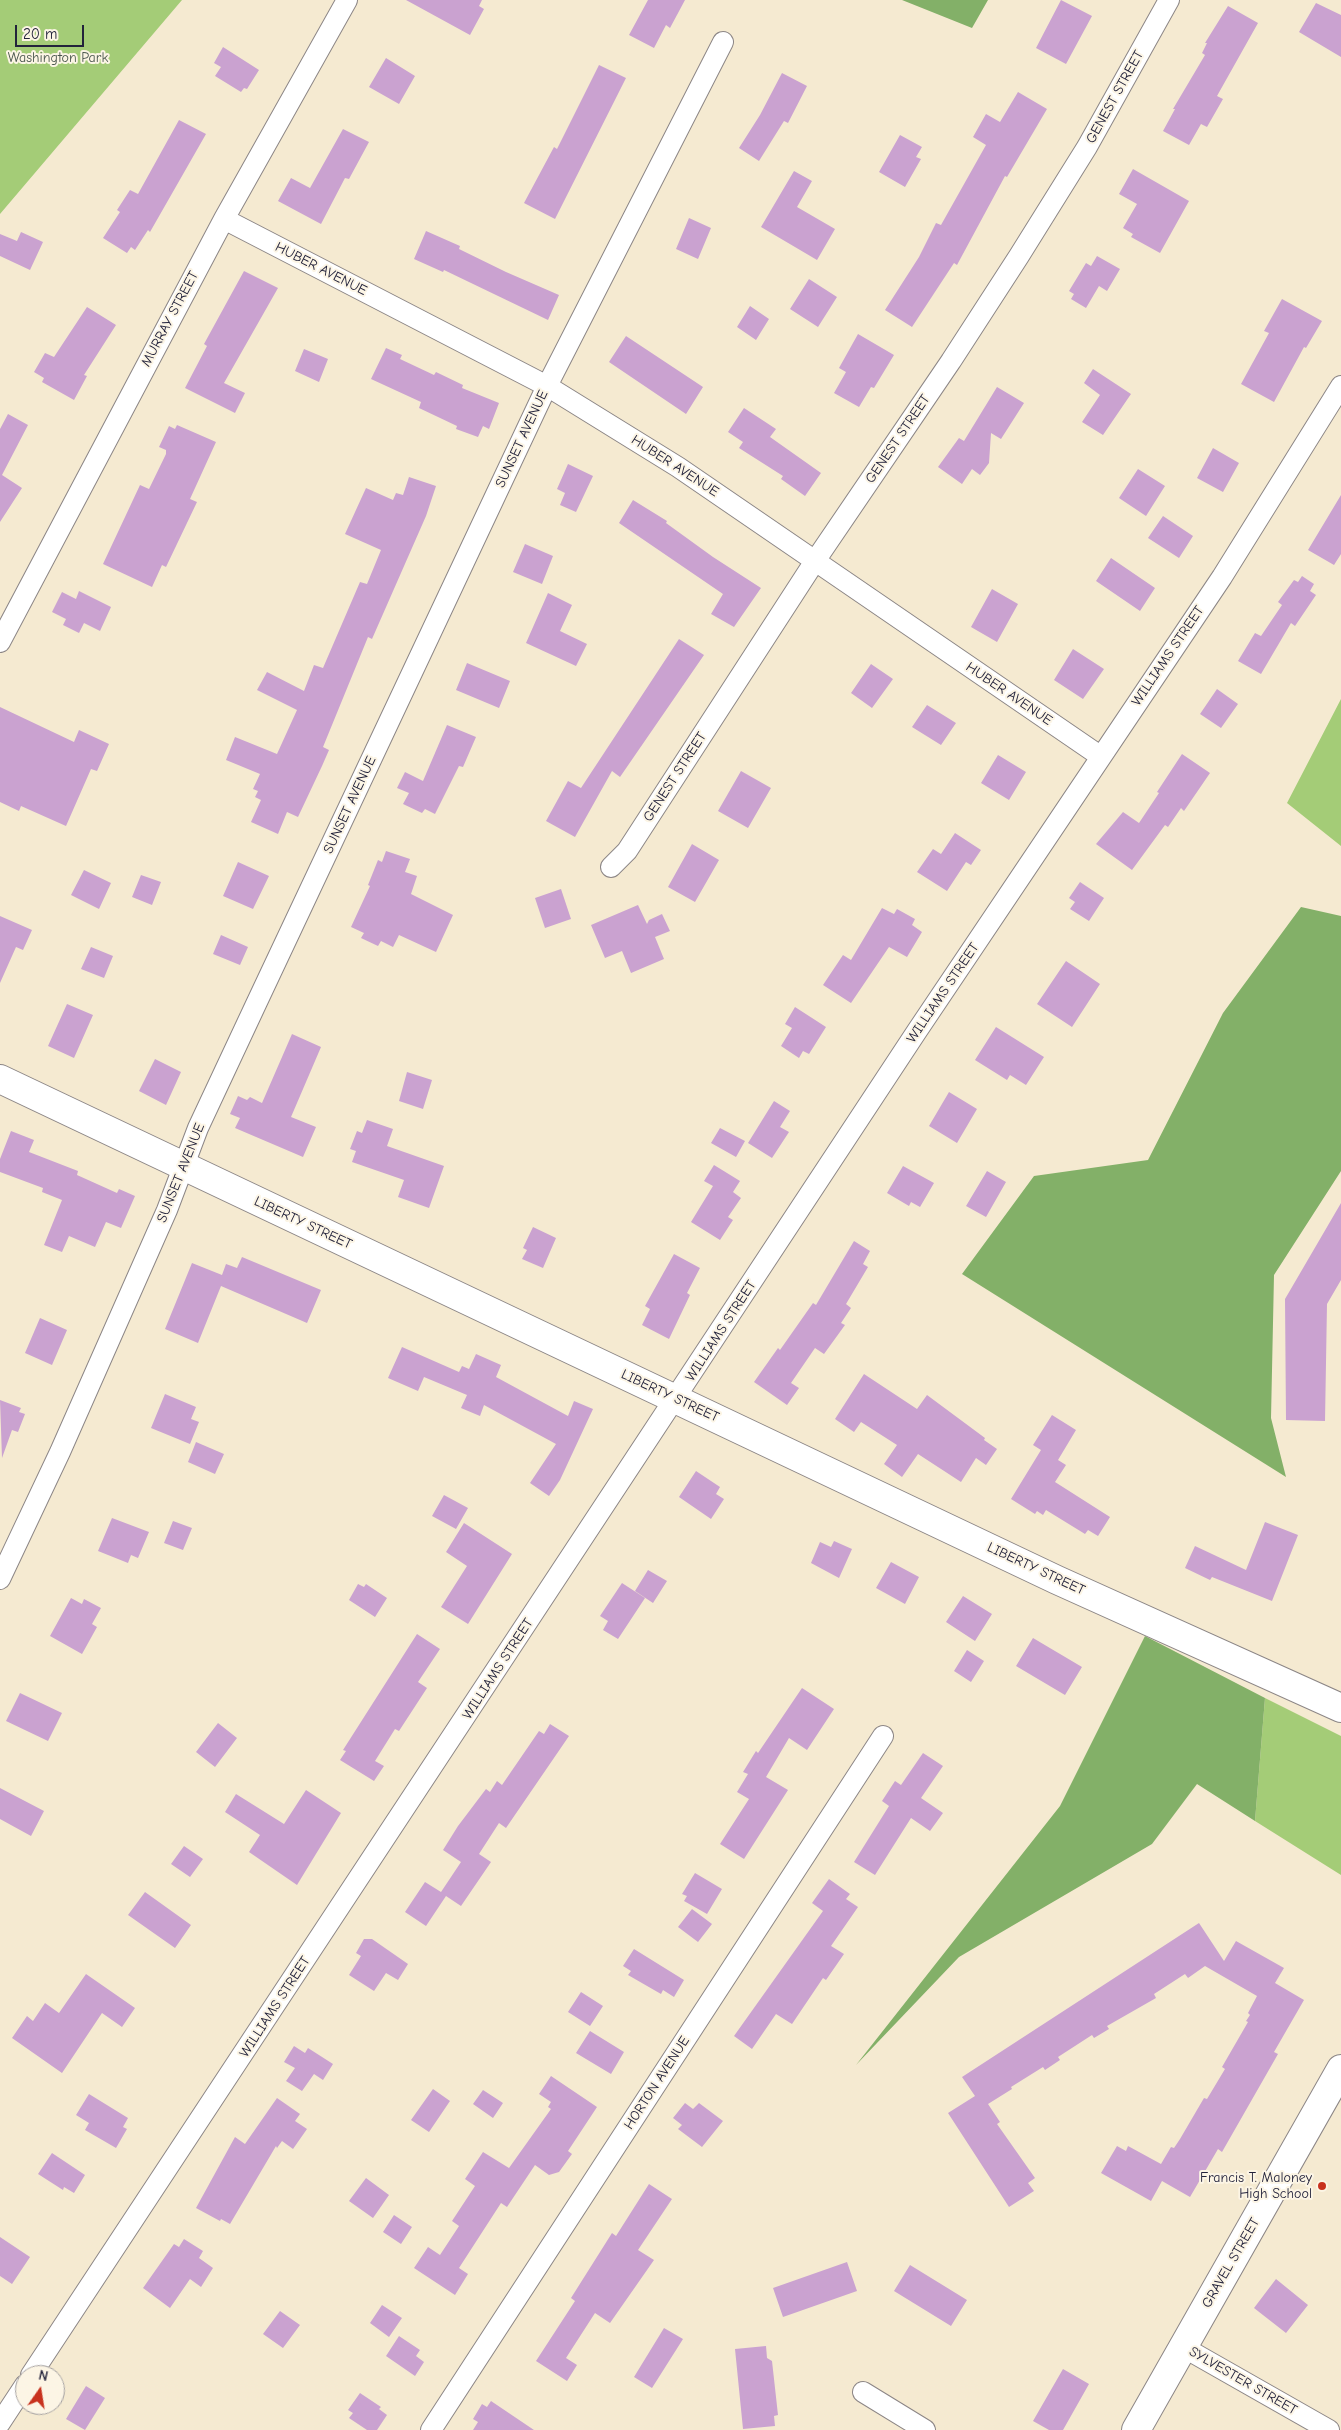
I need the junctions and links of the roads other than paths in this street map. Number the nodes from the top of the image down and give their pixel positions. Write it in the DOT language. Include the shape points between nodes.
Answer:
graph roads {
  1 [pos="347,0"];
  2 [pos="1169,0"];
  3 [pos="723,42"];
  4 [pos="224,219"];
  5 [pos="547,386"];
  6 [pos="1341,386"];
  7 [pos="815,560"];
  8 [pos="0,642"];
  9 [pos="1100,756"];
  10 [pos="611,867"];
  11 [pos="0,1079"];
  12 [pos="183,1167"];
  13 [pos="677,1399"];
  14 [pos="0,1579"];
  15 [pos="1341,1708"];
  16 [pos="883,1736"];
  17 [pos="1341,2069"];
  18 [pos="1183,2347"];
  19 [pos="38,2365"];
  20 [pos="863,2392"];
  21 [pos="15,2400"];
  22 [pos="0,2423"];
  23 [pos="431,2430"];
  24 [pos="925,2430"];
  25 [pos="1136,2430"];
  26 [pos="1329,2430"];
  1 -- 4 [label="street, MURRAY STREET"];
  2 -- 7 [label="street, GENEST STREET" via="1087,147 1019,256"];
  3 -- 5 [label="street, SUNSET AVENUE"];
  4 -- 5 [label="street, HUBER AVENUE"];
  4 -- 8 [label="street, MURRAY STREET"];
  5 -- 7 [label="street, HUBER AVENUE" via="678,467"];
  5 -- 12 [label="street, SUNSET AVENUE" via="198,1128"];
  6 -- 9 [label="street, WILLIAMS STREET" via="1222,577"];
  7 -- 9 [label="street, HUBER AVENUE"];
  7 -- 10 [label="street, GENEST STREET" via="627,851"];
  9 -- 13 [label="street, WILLIAMS STREET"];
  11 -- 12 [label="main road, LIBERTY STREET"];
  12 -- 13 [label="main road, LIBERTY STREET"];
  12 -- 14 [label="street, SUNSET AVENUE" via="68,1434"];
  13 -- 15 [label="main road, LIBERTY STREET" via="1057,1580"];
  13 -- 19 [label="street, WILLIAMS STREET"];
  16 -- 23 [label="street, HORTON AVENUE"];
  17 -- 18 [label="main road, GRAVEL STREET"];
  18 -- 25 [label="main road, GRAVEL STREET"];
  18 -- 26 [label="street, SYLVESTER STREET"];
  20 -- 24 [label="street"];
  21 -- 22 [label="street"];
}
